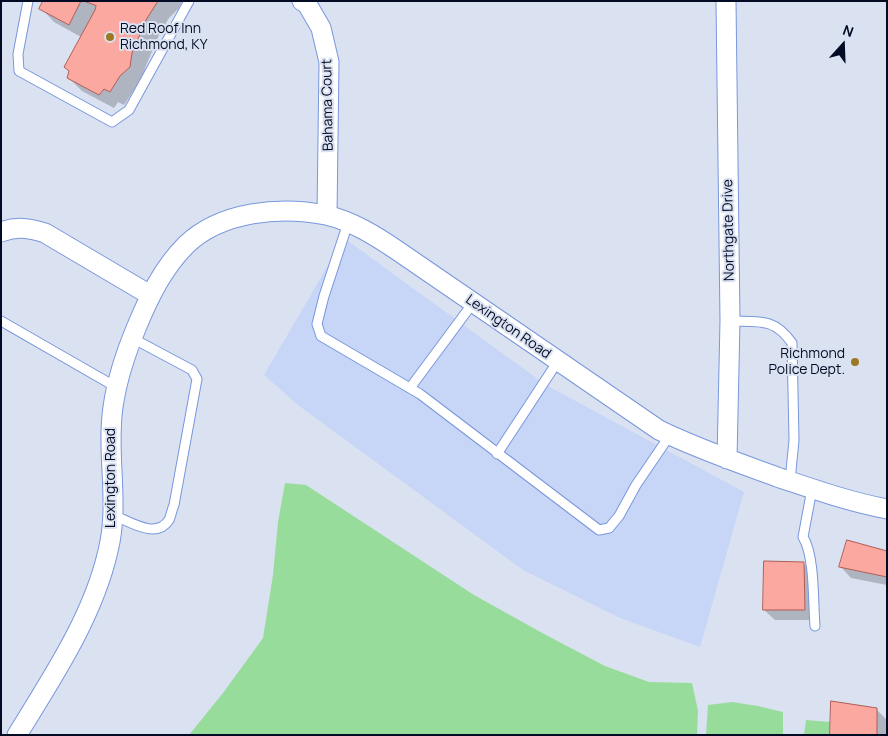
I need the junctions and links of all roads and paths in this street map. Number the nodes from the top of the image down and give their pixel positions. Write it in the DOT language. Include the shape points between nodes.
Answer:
graph roads {
  1 [pos="28,1"];
  2 [pos="189,1"];
  3 [pos="302,1"];
  4 [pos="726,1"];
  5 [pos="327,215"];
  6 [pos="348,223"];
  7 [pos="1,232"];
  8 [pos="150,296"];
  9 [pos="473,303"];
  10 [pos="1,321"];
  11 [pos="730,321"];
  12 [pos="132,338"];
  13 [pos="558,361"];
  14 [pos="116,387"];
  15 [pos="410,388"];
  16 [pos="670,435"];
  17 [pos="498,454"];
  18 [pos="727,460"];
  19 [pos="790,481"];
  20 [pos="812,489"];
  21 [pos="887,509"];
  22 [pos="113,515"];
  23 [pos="815,626"];
  24 [pos="17,735"];
  1 -- 2 [label="lane" via="18,54 20,71 112,122 129,110"];
  3 -- 5 [label="street, Bahama Court" via="321,28 329,62"];
  4 -- 11 [label="street, Northgate Drive"];
  5 -- 6 [label="street, Lexington Road"];
  5 -- 8 [label="street, Lexington Road" via="276,212 218,224 202,232 174,258"];
  6 -- 9 [label="street, Lexington Road" via="398,250"];
  6 -- 15 [label="lane" via="317,324 321,336"];
  7 -- 8 [label="street" via="21,228 45,234"];
  8 -- 12 [label="street, Lexington Road"];
  9 -- 13 [label="street, Lexington Road"];
  9 -- 15 [label="lane"];
  10 -- 14 [label="lane"];
  11 -- 18 [label="street, Northgate Drive"];
  11 -- 19 [label="lane" via="765,322 783,330 792,343 794,440"];
  12 -- 14 [label="street, Lexington Road"];
  12 -- 22 [label="lane" via="192,370 197,379 169,520 160,529 152,530"];
  13 -- 16 [label="street, Lexington Road" via="638,417"];
  13 -- 17 [label="lane"];
  14 -- 22 [label="street, Lexington Road" via="111,428"];
  15 -- 17 [label="lane"];
  16 -- 17 [label="lane" via="636,484 619,516 609,528 599,530"];
  16 -- 18 [label="street, Lexington Road"];
  18 -- 19 [label="street, Lexington Road"];
  19 -- 20 [label="street, Lexington Road"];
  20 -- 21 [label="street, Lexington Road"];
  20 -- 23 [label="lane" via="803,537 811,563"];
  22 -- 24 [label="street, Lexington Road" via="109,549 97,588 65,654"];
}
